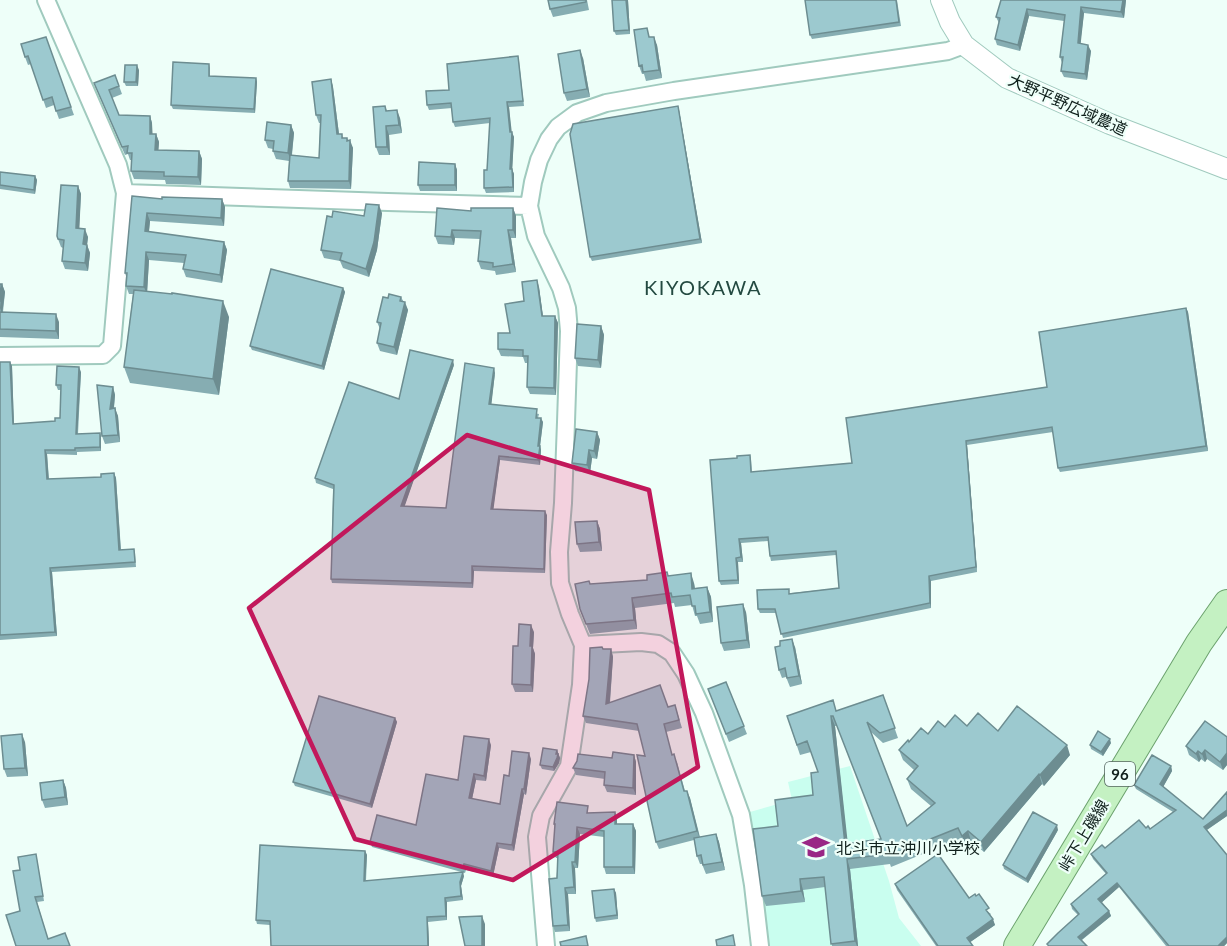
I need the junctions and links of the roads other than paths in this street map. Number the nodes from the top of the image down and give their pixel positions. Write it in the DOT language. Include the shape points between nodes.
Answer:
graph roads {
  1 [pos="46,0"];
  2 [pos="942,0"];
  3 [pos="964,45"];
  4 [pos="1227,169"];
  5 [pos="124,193"];
  6 [pos="529,206"];
  7 [pos="0,356"];
  8 [pos="1227,603"];
  9 [pos="583,645"];
  10 [pos="546,946"];
  11 [pos="759,946"];
  12 [pos="1017,946"];
  1 -- 5 [label="street" via="118,165"];
  2 -- 3 [label="street, 大野平野広域農道"];
  3 -- 4 [label="street, 大野平野広域農道" via="1007,78 1110,124"];
  3 -- 6 [label="street" via="948,51 674,91 606,103 577,113 549,139 539,160"];
  5 -- 6 [label="street"];
  5 -- 7 [label="street" via="112,346 104,355"];
  6 -- 9 [label="street" via="536,236 567,308 560,583"];
  8 -- 12 [label="main road, 峠下上磯線 / 96"];
  9 -- 10 [label="street" via="569,766 541,816 537,837"];
  9 -- 11 [label="street" via="658,644 672,653 686,674 741,815"];
}
